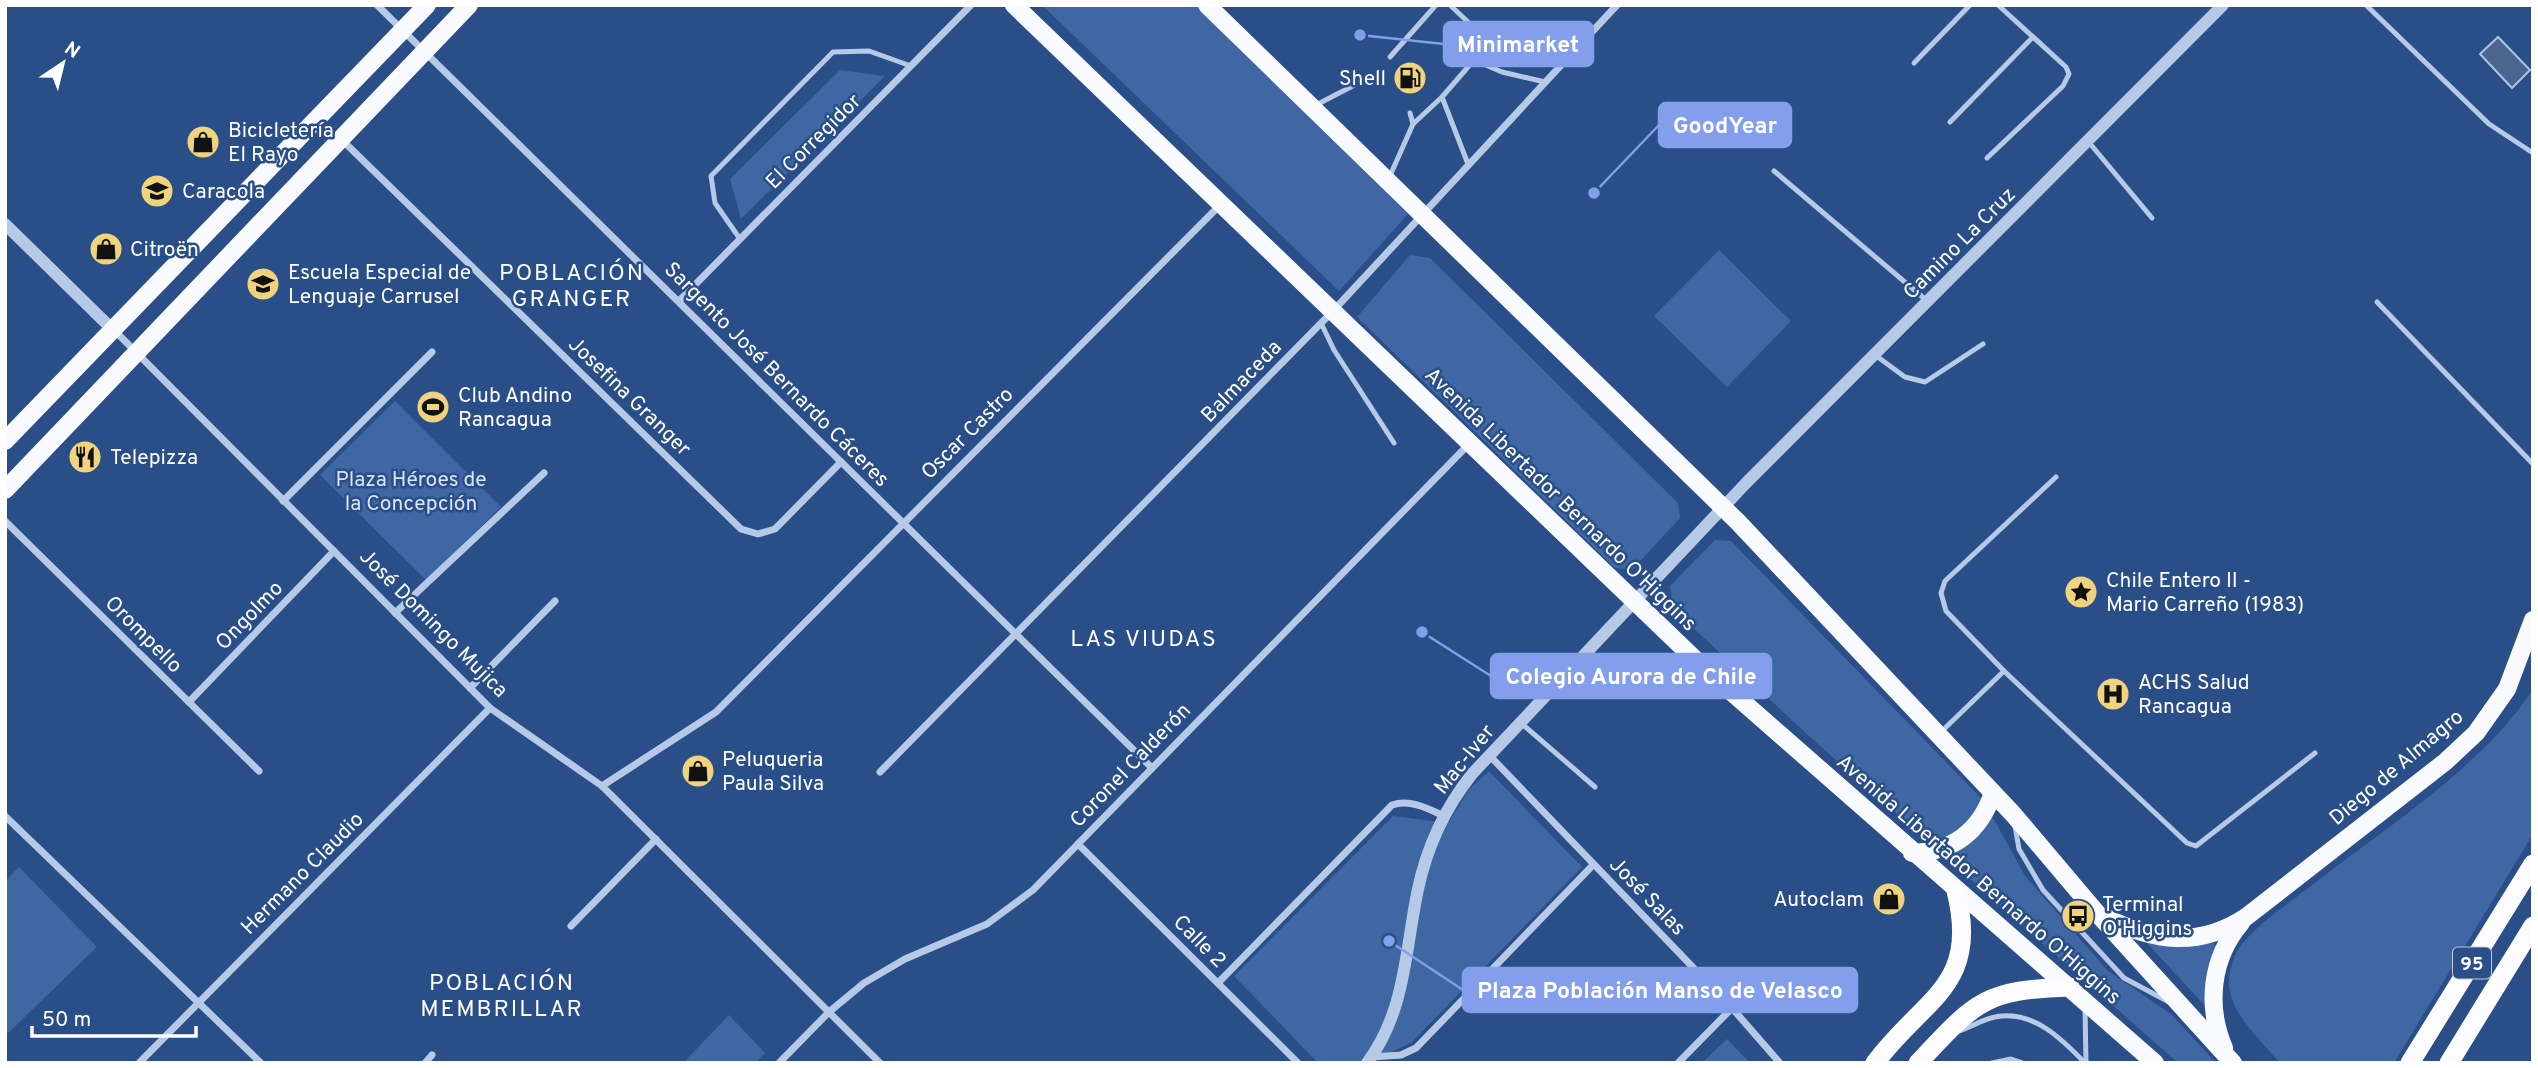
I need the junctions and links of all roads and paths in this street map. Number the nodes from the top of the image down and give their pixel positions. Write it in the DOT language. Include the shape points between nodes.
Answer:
graph roads {
  1 [pos="377,5"];
  2 [pos="427,5"];
  3 [pos="469,5"];
  4 [pos="971,5"];
  5 [pos="1014,5"];
  6 [pos="1436,5"];
  7 [pos="1450,5"];
  8 [pos="1617,5"];
  9 [pos="1970,5"];
  10 [pos="1998,5"];
  11 [pos="2223,5"];
  12 [pos="2366,5"];
  13 [pos="1209,6"];
  14 [pos="403,30"];
  15 [pos="2032,38"];
  16 [pos="425,51"];
  17 [pos="1390,57"];
  18 [pos="1474,60"];
  19 [pos="1914,63"];
  20 [pos="911,66"];
  21 [pos="1377,71"];
  22 [pos="1545,82"];
  23 [pos="1442,97"];
  24 [pos="1312,107"];
  25 [pos="1410,113"];
  26 [pos="1950,122"];
  27 [pos="1413,124"];
  28 [pos="341,139"];
  29 [pos="2087,140"];
  30 [pos="2533,153"];
  31 [pos="1987,158"];
  32 [pos="1468,164"];
  33 [pos="1774,171"];
  34 [pos="1387,181"];
  35 [pos="1221,204"];
  36 [pos="1422,215"];
  37 [pos="2152,218"];
  38 [pos="5,223"];
  39 [pos="740,239"];
  40 [pos="679,301"];
  41 [pos="1928,302"];
  42 [pos="2377,302"];
  43 [pos="1327,317"];
  44 [pos="113,329"];
  45 [pos="1983,344"];
  46 [pos="136,352"];
  47 [pos="432,352"];
  48 [pos="1875,355"];
  49 [pos="5,441"];
  50 [pos="1394,443"];
  51 [pos="1471,443"];
  52 [pos="841,462"];
  53 [pos="2533,464"];
  54 [pos="544,473"];
  55 [pos="2056,477"];
  56 [pos="5,490"];
  57 [pos="283,500"];
  58 [pos="1723,508"];
  59 [pos="5,521"];
  60 [pos="904,523"];
  61 [pos="334,551"];
  62 [pos="1635,600"];
  63 [pos="555,601"];
  64 [pos="395,613"];
  65 [pos="2533,620"];
  66 [pos="1017,635"];
  67 [pos="2004,671"];
  68 [pos="470,688"];
  69 [pos="189,702"];
  70 [pos="490,708"];
  71 [pos="1520,722"];
  72 [pos="1939,734"];
  73 [pos="2315,753"];
  74 [pos="1489,755"];
  75 [pos="1152,768"];
  76 [pos="259,771"];
  77 [pos="880,772"];
  78 [pos="602,786"];
  79 [pos="1595,787"];
  80 [pos="1993,793"];
  81 [pos="2013,814"];
  82 [pos="5,816"];
  83 [pos="1444,816"];
  84 [pos="656,839"];
  85 [pos="1078,844"];
  86 [pos="1912,853"];
  87 [pos="2533,864"];
  88 [pos="1593,865"];
  89 [pos="1956,891"];
  90 [pos="2096,912"];
  91 [pos="2246,917"];
  92 [pos="571,926"];
  93 [pos="2533,926"];
  94 [pos="1217,983"];
  95 [pos="2078,994"];
  96 [pos="200,1001"];
  97 [pos="2179,1004"];
  98 [pos="1732,1008"];
  99 [pos="829,1012"];
  100 [pos="1940,1039"];
  101 [pos="432,1055"];
  102 [pos="1369,1060"];
  103 [pos="2231,1060"];
  104 [pos="139,1063"];
  105 [pos="261,1063"];
  106 [pos="425,1063"];
  107 [pos="779,1063"];
  108 [pos="880,1063"];
  109 [pos="1298,1063"];
  110 [pos="1678,1063"];
  111 [pos="1780,1063"];
  112 [pos="1875,1063"];
  113 [pos="1918,1063"];
  114 [pos="1992,1063"];
  115 [pos="2024,1063"];
  116 [pos="2085,1063"];
  117 [pos="2155,1063"];
  118 [pos="2410,1063"];
  119 [pos="2449,1063"];
  1 -- 14 [label="street, Sargento José Bernardo Cáceres"];
  2 -- 14 [label="main road"];
  3 -- 16 [label="main road"];
  4 -- 20 [label="street, El Corregidor"];
  5 -- 35 [label="main road, Avenida Libertador Bernardo O'Higgins"];
  6 -- 17 [label="lane"];
  7 -- 18 [label="lane" via="1487,40"];
  8 -- 22 [label="street, Balmaceda"];
  9 -- 19 [label="lane"];
  10 -- 15 [label="lane"];
  11 -- 29 [label="street, Camino La Cruz"];
  12 -- 30 [label="lane" via="2489,124"];
  13 -- 24 [label="main road, Avenida Libertador Bernardo O'Higgins"];
  14 -- 16 [label="street, Sargento José Bernardo Cáceres"];
  14 -- 44 [label="main road"];
  15 -- 26 [label="lane"];
  15 -- 31 [label="lane" via="2069,74 2063,86"];
  16 -- 28 [label="main road"];
  16 -- 40 [label="street, Sargento José Bernardo Cáceres"];
  18 -- 22 [label="lane"];
  18 -- 23 [label="lane"];
  20 -- 39 [label="street, El Corregidor"];
  20 -- 39 [label="lane" via="869,51 833,52 711,176 715,203"];
  21 -- 24 [label="lane" via="1372,78"];
  22 -- 32 [label="street, Balmaceda"];
  23 -- 27 [label="lane"];
  23 -- 32 [label="lane"];
  24 -- 34 [label="main road, Avenida Libertador Bernardo O'Higgins"];
  25 -- 27 [label="lane"];
  27 -- 34 [label="lane"];
  28 -- 46 [label="main road"];
  28 -- 52 [label="street, Josefina Granger" via="741,529 758,534 775,529"];
  29 -- 37 [label="lane"];
  29 -- 41 [label="street, Camino La Cruz"];
  32 -- 36 [label="street, Balmaceda"];
  33 -- 41 [label="lane"];
  34 -- 36 [label="main road, Avenida Libertador Bernardo O'Higgins"];
  35 -- 43 [label="main road, Avenida Libertador Bernardo O'Higgins"];
  35 -- 60 [label="street, Oscar Castro"];
  36 -- 43 [label="street, Balmaceda"];
  36 -- 58 [label="main road, Avenida Libertador Bernardo O'Higgins"];
  38 -- 44 [label="street, José Domingo Mujica"];
  39 -- 40 [label="street, El Corregidor"];
  40 -- 52 [label="street, Sargento José Bernardo Cáceres"];
  41 -- 48 [label="street, Camino La Cruz"];
  42 -- 53 [label="lane"];
  43 -- 50 [label="lane" via="1334,350"];
  43 -- 51 [label="main road, Avenida Libertador Bernardo O'Higgins"];
  43 -- 66 [label="street, Balmaceda"];
  44 -- 46 [label="street, José Domingo Mujica"];
  44 -- 49 [label="main road"];
  45 -- 48 [label="lane" via="1925,382 1905,377"];
  46 -- 56 [label="main road"];
  46 -- 57 [label="street, José Domingo Mujica"];
  47 -- 57 [label="street"];
  48 -- 58 [label="street, Camino La Cruz"];
  51 -- 62 [label="main road, Avenida Libertador Bernardo O'Higgins"];
  51 -- 75 [label="street, Coronel Calderón"];
  52 -- 60 [label="street, Sargento José Bernardo Cáceres"];
  54 -- 64 [label="street"];
  55 -- 67 [label="lane" via="1954,571 1941,593 1945,611"];
  57 -- 61 [label="street, José Domingo Mujica"];
  58 -- 62 [label="street, Mac-Iver"];
  58 -- 72 [label="main road, Avenida Libertador Bernardo O'Higgins"];
  59 -- 69 [label="street, Orompello"];
  60 -- 66 [label="street, Sargento José Bernardo Cáceres"];
  60 -- 78 [label="street, Oscar Castro" via="716,712"];
  61 -- 64 [label="street, José Domingo Mujica"];
  61 -- 69 [label="street, Ongolmo"];
  62 -- 71 [label="street, Mac-Iver"];
  62 -- 86 [label="main road, Avenida Libertador Bernardo O'Higgins" via="1703,667"];
  63 -- 68 [label="street"];
  64 -- 68 [label="street, José Domingo Mujica"];
  65 -- 91 [label="main road, Diego de Almagro" via="2507,689 2476,733"];
  66 -- 75 [label="street, Sargento José Bernardo Cáceres"];
  66 -- 77 [label="street, Balmaceda"];
  67 -- 72 [label="lane"];
  67 -- 73 [label="lane" via="2177,836 2196,846"];
  68 -- 70 [label="street, José Domingo Mujica"];
  69 -- 76 [label="street, Orompello"];
  70 -- 78 [label="street, José Domingo Mujica"];
  70 -- 96 [label="street, Hermano Claudio"];
  71 -- 74 [label="street, Mac-Iver"];
  71 -- 79 [label="lane"];
  72 -- 80 [label="main road, Avenida Libertador Bernardo O'Higgins"];
  74 -- 83 [label="street, Mac-Iver"];
  74 -- 88 [label="street, José Salas"];
  75 -- 85 [label="street, Coronel Calderón"];
  78 -- 84 [label="street, José Domingo Mujica"];
  80 -- 81 [label="main road, Avenida Libertador Bernardo O'Higgins"];
  80 -- 86 [label="main road" via="1982,820 1964,838 1940,850"];
  81 -- 90 [label="main road, Avenida Libertador Bernardo O'Higgins"];
  81 -- 97 [label="lane" via="2019,849 2040,887 2124,978 2147,993"];
  82 -- 96 [label="street"];
  83 -- 94 [label="street" via="1418,805 1392,805"];
  83 -- 102 [label="street, Mac-Iver" via="1421,875 1397,1004"];
  84 -- 92 [label="street"];
  84 -- 99 [label="street, José Domingo Mujica"];
  85 -- 94 [label="street, Calle 2"];
  85 -- 99 [label="street, Coronel Calderón" via="1034,890 1003,914 884,971"];
  86 -- 89 [label="main road, Avenida Libertador Bernardo O'Higgins"];
  87 -- 118 [label="highway, 95"];
  88 -- 98 [label="street, José Salas"];
  88 -- 102 [label="street" via="1416,1048"];
  89 -- 95 [label="main road, Avenida Libertador Bernardo O'Higgins"];
  89 -- 112 [label="highway" via="1963,934 1955,970 1937,997"];
  90 -- 91 [label="main road, Diego de Almagro" via="2137,931 2176,940 2220,933"];
  90 -- 97 [label="main road, Avenida Libertador Bernardo O'Higgins"];
  91 -- 103 [label="main road, Diego de Almagro" via="2222,953 2214,985 2215,1021"];
  93 -- 119 [label="highway, 95"];
  94 -- 109 [label="street, Calle 2"];
  95 -- 100 [label="highway" via="2026,989 1991,998 1961,1017"];
  95 -- 116 [label="lane"];
  95 -- 117 [label="main road, Avenida Libertador Bernardo O'Higgins"];
  96 -- 104 [label="street, Hermano Claudio"];
  96 -- 105 [label="street"];
  97 -- 103 [label="main road, Avenida Libertador Bernardo O'Higgins"];
  98 -- 110 [label="street"];
  98 -- 111 [label="street, José Salas"];
  99 -- 107 [label="street, Coronel Calderón"];
  99 -- 108 [label="street, José Domingo Mujica"];
  100 -- 113 [label="highway"];
  100 -- 116 [label="lane" via="1996,1017 2015,1018 2038,1023"];
  101 -- 106 [label="street"];
  114 -- 115 [label="lane" via="2011,1059"];
}
